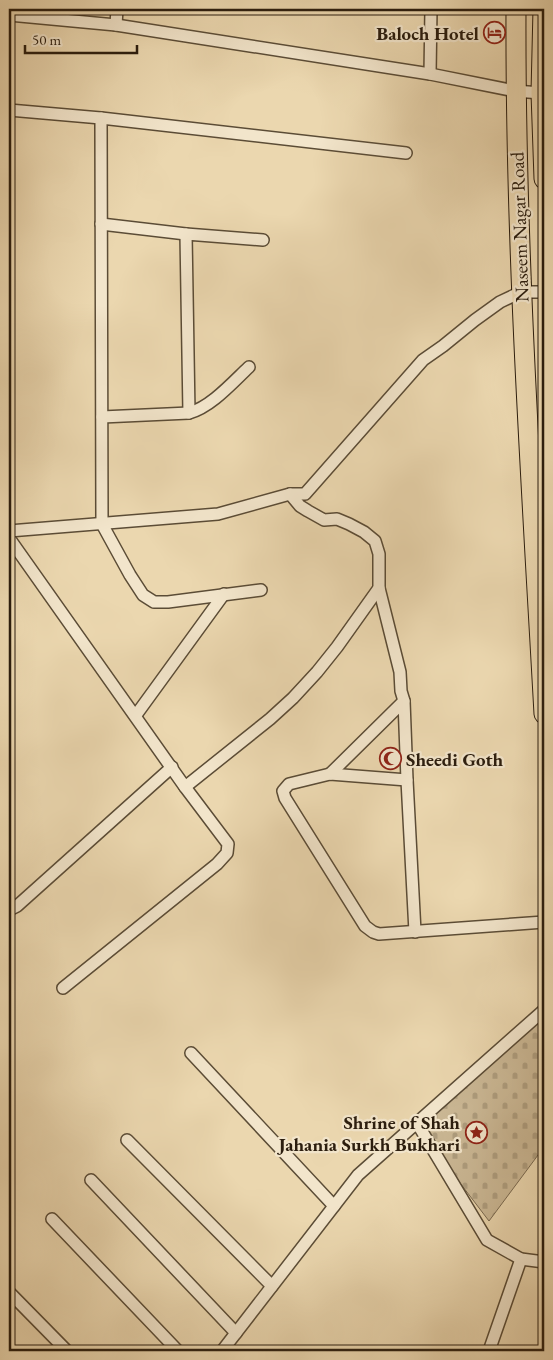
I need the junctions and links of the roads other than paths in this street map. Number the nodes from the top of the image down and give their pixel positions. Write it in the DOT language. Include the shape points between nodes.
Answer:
graph roads {
  1 [pos="117,9"];
  2 [pos="430,9"];
  3 [pos="516,9"];
  4 [pos="542,9"];
  5 [pos="9,15"];
  6 [pos="116,25"];
  7 [pos="430,74"];
  8 [pos="515,92"];
  9 [pos="541,93"];
  10 [pos="9,110"];
  11 [pos="101,118"];
  12 [pos="406,153"];
  13 [pos="544,179"];
  14 [pos="101,224"];
  15 [pos="186,234"];
  16 [pos="263,240"];
  17 [pos="521,292"];
  18 [pos="544,292"];
  19 [pos="249,367"];
  20 [pos="189,413"];
  21 [pos="102,417"];
  22 [pos="290,494"];
  23 [pos="102,524"];
  24 [pos="9,531"];
  25 [pos="9,538"];
  26 [pos="379,588"];
  27 [pos="261,590"];
  28 [pos="224,594"];
  29 [pos="404,701"];
  30 [pos="544,714"];
  31 [pos="136,716"];
  32 [pos="172,767"];
  33 [pos="330,774"];
  34 [pos="407,780"];
  35 [pos="185,787"];
  36 [pos="9,910"];
  37 [pos="544,922"];
  38 [pos="415,932"];
  39 [pos="63,988"];
  40 [pos="544,1010"];
  41 [pos="191,1053"];
  42 [pos="417,1123"];
  43 [pos="126,1140"];
  44 [pos="91,1180"];
  45 [pos="334,1206"];
  46 [pos="52,1219"];
  47 [pos="521,1260"];
  48 [pos="544,1262"];
  49 [pos="272,1286"];
  50 [pos="9,1292"];
  51 [pos="236,1333"];
  52 [pos="67,1351"];
  53 [pos="178,1351"];
  54 [pos="222,1351"];
  55 [pos="489,1351"];
  1 -- 6 [label="street"];
  2 -- 7 [label="street"];
  3 -- 8 [label="main road, Naseem Nagar Road"];
  4 -- 9 [label="main road, Naseem Nagar Road"];
  5 -- 6 [label="street"];
  6 -- 7 [label="street"];
  7 -- 8 [label="street"];
  8 -- 9 [label="street"];
  8 -- 17 [label="main road, Naseem Nagar Road"];
  9 -- 13 [label="main road, Naseem Nagar Road"];
  10 -- 11 [label="street"];
  11 -- 12 [label="street"];
  11 -- 14 [label="street"];
  14 -- 15 [label="street"];
  14 -- 21 [label="street"];
  15 -- 16 [label="street"];
  15 -- 20 [label="street"];
  17 -- 18 [label="street"];
  17 -- 22 [label="street" via="489,309 423,360 305,494"];
  17 -- 30 [label="main road, Naseem Nagar Road"];
  19 -- 20 [label="street" via="205,406"];
  20 -- 21 [label="street"];
  21 -- 23 [label="street"];
  22 -- 23 [label="street" via="218,514"];
  22 -- 26 [label="street" via="300,506 324,520 336,519 349,524 375,541 379,554"];
  23 -- 24 [label="street"];
  23 -- 28 [label="street" via="143,595 154,602"];
  25 -- 31 [label="street"];
  26 -- 29 [label="street"];
  26 -- 35 [label="street" via="337,647 293,698"];
  27 -- 28 [label="street"];
  28 -- 31 [label="street"];
  29 -- 33 [label="street"];
  29 -- 34 [label="street"];
  31 -- 32 [label="street"];
  32 -- 35 [label="street"];
  32 -- 36 [label="street" via="18,906"];
  33 -- 34 [label="street"];
  33 -- 38 [label="street" via="289,784 283,791 285,798 365,926 379,934"];
  34 -- 38 [label="street"];
  35 -- 39 [label="street" via="228,844 227,853"];
  37 -- 38 [label="street"];
  40 -- 42 [label="street"];
  41 -- 45 [label="street"];
  42 -- 45 [label="street" via="358,1175"];
  42 -- 47 [label="street" via="487,1240"];
  43 -- 49 [label="street"];
  44 -- 51 [label="street"];
  45 -- 49 [label="street"];
  46 -- 53 [label="street"];
  47 -- 48 [label="street"];
  47 -- 55 [label="street"];
  49 -- 51 [label="street"];
  50 -- 52 [label="street"];
  51 -- 54 [label="street"];
}
